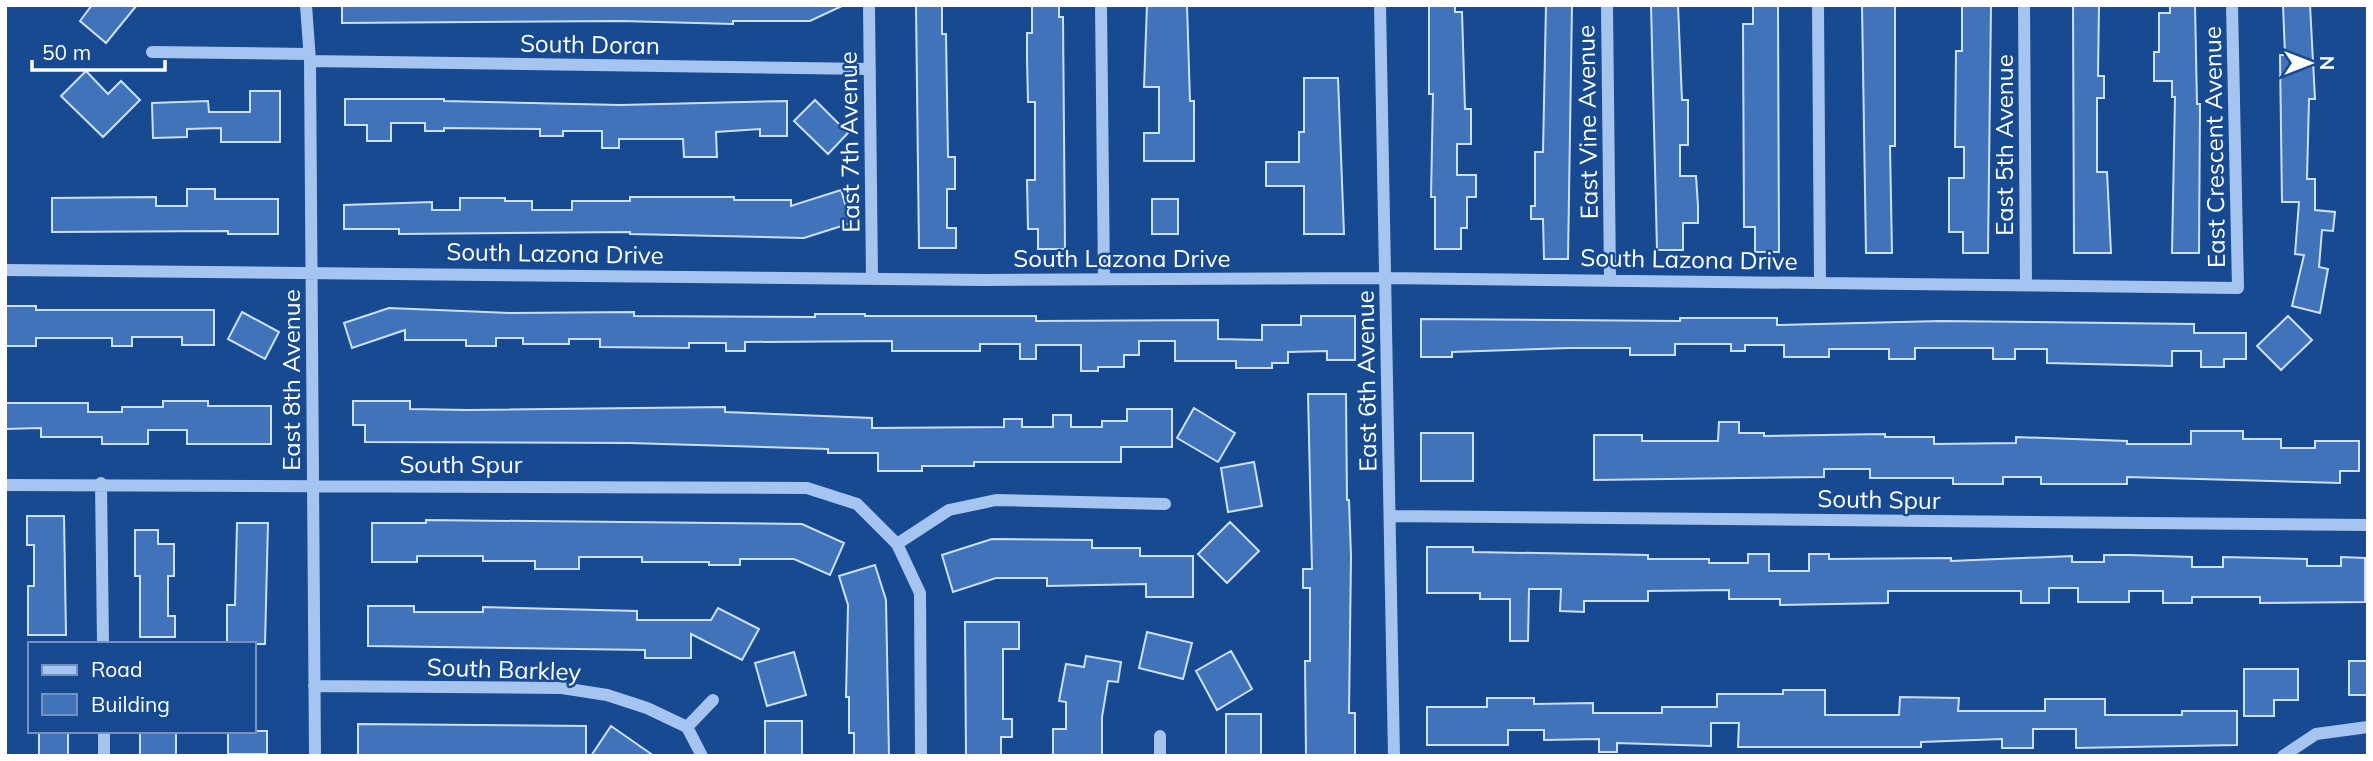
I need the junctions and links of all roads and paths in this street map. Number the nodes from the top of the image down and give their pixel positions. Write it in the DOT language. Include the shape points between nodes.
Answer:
graph roads {
  1 [pos="306,5"];
  2 [pos="869,5"];
  3 [pos="1101,5"];
  4 [pos="1380,5"];
  5 [pos="1607,5"];
  6 [pos="1818,5"];
  7 [pos="2024,5"];
  8 [pos="2232,5"];
  9 [pos="152,52"];
  10 [pos="310,57"];
  11 [pos="870,69"];
  12 [pos="5,270"];
  13 [pos="311,271"];
  14 [pos="872,278"];
  15 [pos="1385,278"];
  16 [pos="1104,279"];
  17 [pos="1610,280"];
  18 [pos="1820,282"];
  19 [pos="2026,284"];
  20 [pos="2238,288"];
  21 [pos="102,483"];
  22 [pos="312,484"];
  23 [pos="5,485"];
  24 [pos="1165,504"];
  25 [pos="1390,516"];
  26 [pos="2368,524"];
  27 [pos="897,544"];
  28 [pos="103,642"];
  29 [pos="314,686"];
  30 [pos="713,700"];
  31 [pos="687,727"];
  32 [pos="2368,727"];
  33 [pos="104,733"];
  34 [pos="1160,736"];
  35 [pos="104,756"];
  36 [pos="315,756"];
  37 [pos="702,756"];
  38 [pos="921,756"];
  39 [pos="1160,756"];
  40 [pos="1394,756"];
  41 [pos="2283,756"];
  1 -- 10 [label="street, East 8th Avenue"];
  2 -- 11 [label="street, East 7th Avenue"];
  3 -- 16 [label="street"];
  4 -- 15 [label="street, East 6th Avenue"];
  5 -- 17 [label="street, East Vine Avenue"];
  6 -- 18 [label="street"];
  7 -- 19 [label="street, East 5th Avenue"];
  8 -- 20 [label="street, East Crescent Avenue"];
  9 -- 10 [label="street, South Doran"];
  10 -- 11 [label="street, South Doran"];
  10 -- 13 [label="street, East 8th Avenue"];
  11 -- 14 [label="street, East 7th Avenue"];
  12 -- 13 [label="street, South Lazona Drive"];
  13 -- 14 [label="street, South Lazona Drive"];
  13 -- 22 [label="street, East 8th Avenue"];
  14 -- 16 [label="street, South Lazona Drive"];
  15 -- 16 [label="street, South Lazona Drive"];
  15 -- 17 [label="street, South Lazona Drive"];
  15 -- 25 [label="street, East 6th Avenue"];
  17 -- 18 [label="street, South Lazona Drive"];
  18 -- 19 [label="street, South Lazona Drive"];
  19 -- 20 [label="street, South Lazona Drive"];
  21 -- 22 [label="street, South Spur"];
  21 -- 23 [label="street, South Spur"];
  21 -- 28 [label="street"];
  22 -- 27 [label="street, South Spur" via="807,488 857,504"];
  22 -- 29 [label="street, East 8th Avenue"];
  24 -- 27 [label="street" via="996,500 949,510"];
  25 -- 26 [label="street, South Spur"];
  25 -- 40 [label="street, East 6th Avenue"];
  27 -- 38 [label="street, South Spur" via="920,593"];
  29 -- 31 [label="street, South Barkley" via="562,688 607,695"];
  29 -- 36 [label="street, East 8th Avenue"];
  30 -- 31 [label="street"];
  31 -- 37 [label="street"];
  32 -- 41 [label="street" via="2316,734"];
  33 -- 35 [label="street"];
  34 -- 39 [label="street"];
}
